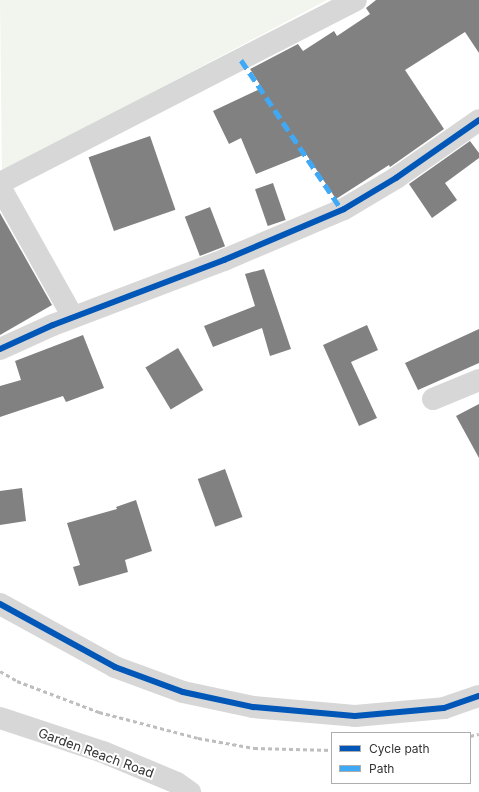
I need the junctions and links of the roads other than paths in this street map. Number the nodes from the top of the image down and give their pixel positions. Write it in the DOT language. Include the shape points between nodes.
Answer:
graph roads {
  1 [pos="356,0"];
  2 [pos="479,120"];
  3 [pos="0,183"];
  4 [pos="0,187"];
  5 [pos="73,317"];
  6 [pos="0,349"];
  7 [pos="479,380"];
  8 [pos="434,399"];
  9 [pos="1,608"];
  10 [pos="479,696"];
  11 [pos="0,718"];
  12 [pos="190,792"];
  1 -- 3 [label="street"];
  2 -- 5 [label="street" via="396,178 344,209 224,260"];
  4 -- 5 [label="street"];
  5 -- 6 [label="street"];
  7 -- 8 [label="street"];
  9 -- 10 [label="street" via="115,667 184,692 254,707 355,716 444,708"];
  11 -- 12 [label="street, Garden Reach Road" via="103,752"];
}
